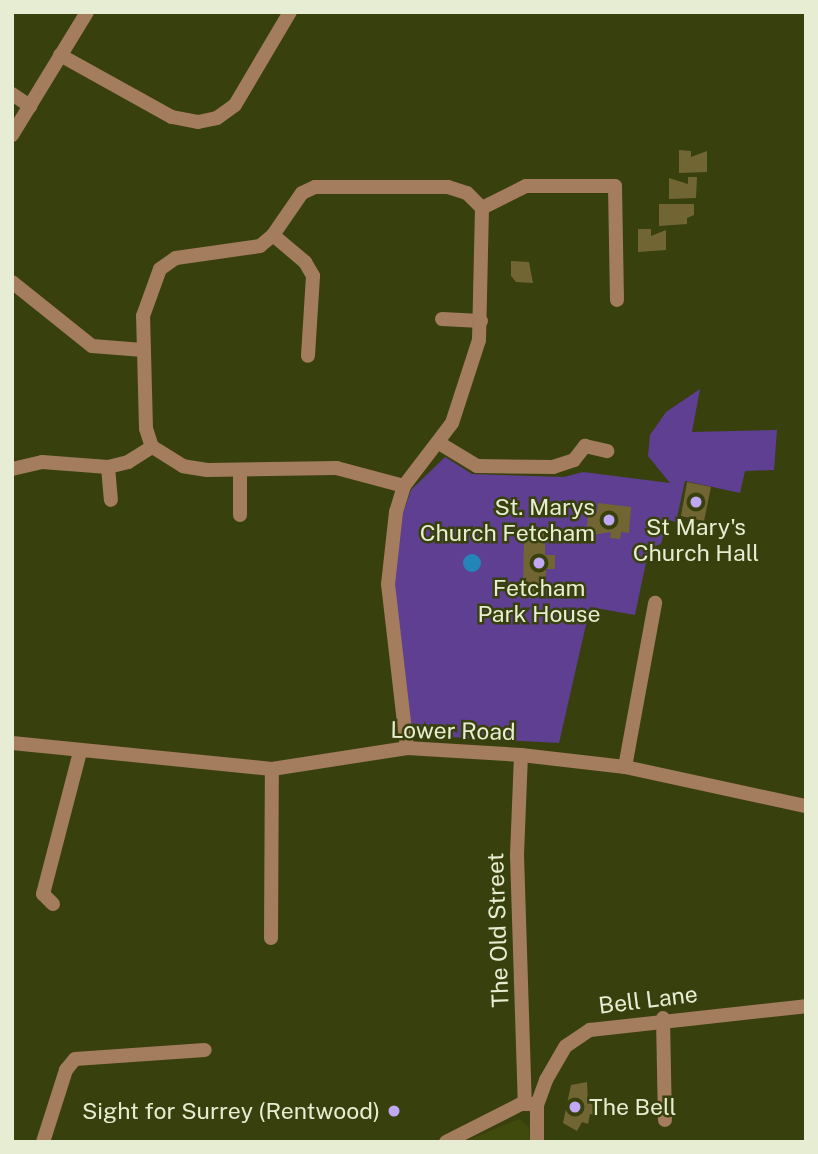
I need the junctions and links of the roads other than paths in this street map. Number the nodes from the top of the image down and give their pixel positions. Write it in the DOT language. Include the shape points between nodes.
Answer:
graph roads {
  1 [pos="87,12"];
  2 [pos="290,12"];
  3 [pos="60,55"];
  4 [pos="12,94"];
  5 [pos="30,106"];
  6 [pos="12,135"];
  7 [pos="482,208"];
  8 [pos="274,236"];
  9 [pos="12,282"];
  10 [pos="617,300"];
  11 [pos="442,319"];
  12 [pos="481,320"];
  13 [pos="143,350"];
  14 [pos="308,356"];
  15 [pos="439,443"];
  16 [pos="152,447"];
  17 [pos="607,451"];
  18 [pos="108,467"];
  19 [pos="12,469"];
  20 [pos="240,473"];
  21 [pos="404,486"];
  22 [pos="111,500"];
  23 [pos="240,515"];
  24 [pos="655,603"];
  25 [pos="12,743"];
  26 [pos="407,748"];
  27 [pos="80,752"];
  28 [pos="521,755"];
  29 [pos="625,766"];
  30 [pos="272,769"];
  31 [pos="806,806"];
  32 [pos="53,904"];
  33 [pos="271,938"];
  34 [pos="806,1006"];
  35 [pos="663,1018"];
  36 [pos="205,1050"];
  37 [pos="531,1104"];
  38 [pos="665,1120"];
  39 [pos="43,1142"];
  40 [pos="446,1142"];
  41 [pos="537,1142"];
  1 -- 3 [label="street"];
  2 -- 3 [label="street" via="235,105 217,118 198,122 172,117"];
  3 -- 5 [label="street"];
  4 -- 5 [label="street"];
  5 -- 6 [label="street"];
  7 -- 8 [label="street" via="467,193 448,187 315,187 302,193"];
  7 -- 10 [label="street" via="526,186 615,186"];
  7 -- 12 [label="street"];
  8 -- 13 [label="street" via="250,249 176,258 160,270 152,281 143,316"];
  8 -- 14 [label="street" via="305,262 313,276"];
  9 -- 13 [label="street" via="92,346"];
  11 -- 12 [label="street"];
  12 -- 15 [label="street" via="460,402"];
  13 -- 16 [label="street" via="146,428"];
  15 -- 17 [label="street" via="477,467 553,467 574,460 585,446"];
  15 -- 21 [label="street"];
  16 -- 18 [label="street" via="128,462"];
  16 -- 20 [label="street" via="183,466"];
  18 -- 19 [label="street" via="42,462"];
  18 -- 22 [label="street"];
  20 -- 21 [label="street" via="281,466 337,468"];
  20 -- 23 [label="street"];
  21 -- 26 [label="street" via="396,512 388,584"];
  24 -- 29 [label="street"];
  25 -- 27 [label="street, Lower Road"];
  26 -- 28 [label="street, Lower Road"];
  26 -- 30 [label="street, Lower Road"];
  27 -- 30 [label="street, Lower Road"];
  27 -- 32 [label="street" via="43,894"];
  28 -- 29 [label="street, Lower Road"];
  28 -- 37 [label="street, The Old Street" via="517,855"];
  29 -- 31 [label="street, Lower Road"];
  30 -- 33 [label="street"];
  34 -- 35 [label="street, Bell Lane"];
  35 -- 37 [label="street, Bell Lane" via="590,1030 578,1037 558,1058"];
  35 -- 38 [label="street"];
  36 -- 39 [label="street" via="75,1059 66,1070"];
  37 -- 40 [label="street"];
  37 -- 41 [label="street, The Old Street"];
}
